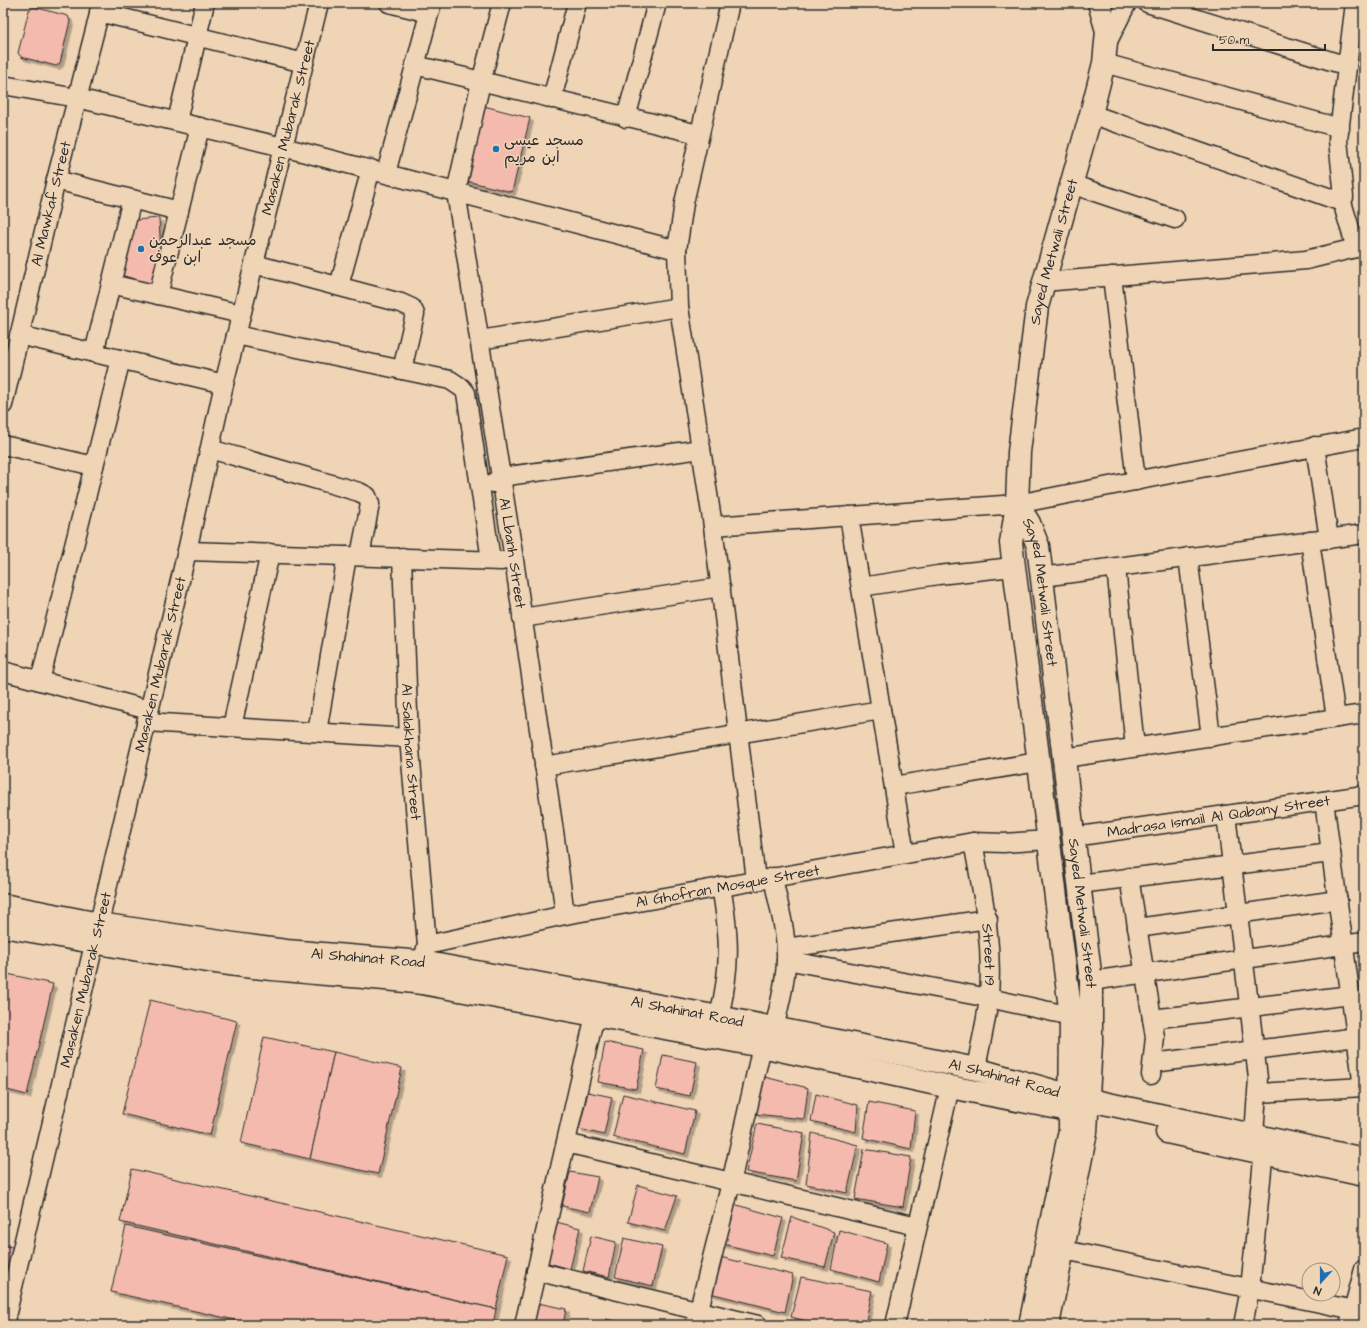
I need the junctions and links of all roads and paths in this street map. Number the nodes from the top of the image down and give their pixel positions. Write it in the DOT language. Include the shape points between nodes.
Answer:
graph roads {
  1 [pos="205,3"];
  2 [pos="318,3"];
  3 [pos="389,3"];
  4 [pos="502,3"];
  5 [pos="577,3"];
  6 [pos="657,3"];
  7 [pos="730,3"];
  8 [pos="1099,3"];
  9 [pos="1127,3"];
  10 [pos="1147,3"];
  11 [pos="1355,3"];
  12 [pos="100,8"];
  13 [pos="430,8"];
  14 [pos="197,38"];
  15 [pos="1105,53"];
  16 [pos="304,63"];
  17 [pos="415,65"];
  18 [pos="1347,66"];
  19 [pos="481,82"];
  20 [pos="3,85"];
  21 [pos="77,98"];
  22 [pos="552,99"];
  23 [pos="1091,114"];
  24 [pos="626,118"];
  25 [pos="177,121"];
  26 [pos="200,127"];
  27 [pos="1340,128"];
  28 [pos="698,134"];
  29 [pos="283,147"];
  30 [pos="379,171"];
  31 [pos="56,180"];
  32 [pos="1071,184"];
  33 [pos="456,192"];
  34 [pos="132,199"];
  35 [pos="1342,202"];
  36 [pos="180,211"];
  37 [pos="1175,219"];
  38 [pos="1360,247"];
  39 [pos="677,250"];
  40 [pos="254,264"];
  41 [pos="1112,276"];
  42 [pos="1043,282"];
  43 [pos="111,284"];
  44 [pos="339,286"];
  45 [pos="158,295"];
  46 [pos="679,307"];
  47 [pos="241,314"];
  48 [pos="18,335"];
  49 [pos="236,335"];
  50 [pos="480,340"];
  51 [pos="94,353"];
  52 [pos="121,359"];
  53 [pos="402,370"];
  54 [pos="224,384"];
  55 [pos="3,405"];
  56 [pos="1364,438"];
  57 [pos="3,444"];
  58 [pos="1315,446"];
  59 [pos="210,449"];
  60 [pos="702,449"];
  61 [pos="94,466"];
  62 [pos="501,477"];
  63 [pos="1136,481"];
  64 [pos="481,492"];
  65 [pos="1017,504"];
  66 [pos="850,516"];
  67 [pos="714,526"];
  68 [pos="1364,534"];
  69 [pos="1329,539"];
  70 [pos="1310,541"];
  71 [pos="187,551"];
  72 [pos="270,553"];
  73 [pos="354,556"];
  74 [pos="1188,557"];
  75 [pos="402,558"];
  76 [pos="491,560"];
  77 [pos="513,561"];
  78 [pos="1013,567"];
  79 [pos="1116,568"];
  80 [pos="1042,577"];
  81 [pos="721,587"];
  82 [pos="861,587"];
  83 [pos="522,618"];
  84 [pos="3,671"];
  85 [pos="40,681"];
  86 [pos="881,710"];
  87 [pos="1364,714"];
  88 [pos="148,716"];
  89 [pos="1336,718"];
  90 [pos="232,727"];
  91 [pos="317,732"];
  92 [pos="738,732"];
  93 [pos="1211,737"];
  94 [pos="410,738"];
  95 [pos="1135,747"];
  96 [pos="1064,758"];
  97 [pos="1038,762"];
  98 [pos="544,766"];
  99 [pos="894,786"];
  100 [pos="1363,798"];
  101 [pos="1324,801"];
  102 [pos="1226,815"];
  103 [pos="1073,837"];
  104 [pos="1048,840"];
  105 [pos="973,842"];
  106 [pos="1331,853"];
  107 [pos="905,854"];
  108 [pos="1233,865"];
  109 [pos="1129,877"];
  110 [pos="764,879"];
  111 [pos="1079,884"];
  112 [pos="720,886"];
  113 [pos="1338,900"];
  114 [pos="3,905"];
  115 [pos="1238,914"];
  116 [pos="565,915"];
  117 [pos="988,919"];
  118 [pos="3,926"];
  119 [pos="1137,928"];
  120 [pos="97,933"];
  121 [pos="1364,942"];
  122 [pos="1344,945"];
  123 [pos="425,954"];
  124 [pos="786,954"];
  125 [pos="1244,960"];
  126 [pos="1144,972"];
  127 [pos="1091,981"];
  128 [pos="1351,995"];
  129 [pos="989,998"];
  130 [pos="1250,1007"];
  131 [pos="595,1015"];
  132 [pos="1071,1016"];
  133 [pos="719,1017"];
  134 [pos="1152,1019"];
  135 [pos="768,1037"];
  136 [pos="1356,1037"];
  137 [pos="1255,1050"];
  138 [pos="976,1069"];
  139 [pos="1364,1086"];
  140 [pos="950,1087"];
  141 [pos="1258,1093"];
  142 [pos="1080,1105"];
  143 [pos="1261,1142"];
  144 [pos="566,1143"];
  145 [pos="1364,1159"];
  146 [pos="1364,1175"];
  147 [pos="731,1183"];
  148 [pos="918,1226"];
  149 [pos="1064,1250"];
  150 [pos="1364,1268"];
  151 [pos="536,1271"];
  152 [pos="1250,1289"];
  153 [pos="1355,1316"];
  154 [pos="697,1318"];
  155 [pos="4,1325"];
  156 [pos="524,1325"];
  157 [pos="758,1325"];
  158 [pos="895,1325"];
  159 [pos="1030,1325"];
  160 [pos="1048,1325"];
  161 [pos="1243,1325"];
  1 -- 14 [label="street"];
  2 -- 16 [label="street, Masaken Mubarak Street"];
  3 -- 13 [label="street"];
  4 -- 19 [label="street"];
  5 -- 22 [label="street"];
  6 -- 24 [label="street"];
  7 -- 28 [label="street"];
  8 -- 15 [label="main road, Sayed Metwali Street" via="1105,20"];
  9 -- 15 [label="street"];
  10 -- 18 [label="street"];
  11 -- 18 [label="street"];
  12 -- 14 [label="street"];
  12 -- 21 [label="street, Al Mawkaf Street"];
  13 -- 17 [label="street"];
  14 -- 16 [label="street"];
  14 -- 25 [label="street"];
  15 -- 23 [label="main road, Sayed Metwali Street"];
  15 -- 27 [label="street"];
  16 -- 29 [label="street, Masaken Mubarak Street"];
  17 -- 19 [label="street"];
  17 -- 30 [label="street"];
  18 -- 27 [label="street"];
  19 -- 22 [label="street"];
  19 -- 33 [label="street"];
  20 -- 21 [label="street"];
  21 -- 25 [label="street"];
  21 -- 31 [label="street, Al Mawkaf Street"];
  22 -- 24 [label="street"];
  23 -- 32 [label="main road, Sayed Metwali Street"];
  23 -- 35 [label="street"];
  24 -- 28 [label="street"];
  25 -- 26 [label="street"];
  26 -- 29 [label="street"];
  26 -- 36 [label="street"];
  27 -- 35 [label="street" via="1338,140 1344,197"];
  28 -- 39 [label="street"];
  29 -- 30 [label="street"];
  29 -- 40 [label="street, Masaken Mubarak Street"];
  30 -- 33 [label="street"];
  30 -- 44 [label="street"];
  31 -- 34 [label="street"];
  31 -- 48 [label="street, Al Mawkaf Street"];
  32 -- 37 [label="street"];
  32 -- 42 [label="main road, Sayed Metwali Street"];
  33 -- 39 [label="street"];
  33 -- 50 [label="street, Al Lbanh Street"];
  34 -- 36 [label="street"];
  34 -- 43 [label="street"];
  35 -- 38 [label="street"];
  36 -- 45 [label="street"];
  38 -- 41 [label="street" via="1306,260"];
  39 -- 46 [label="street"];
  40 -- 44 [label="street"];
  40 -- 47 [label="street, Masaken Mubarak Street"];
  41 -- 42 [label="street"];
  41 -- 63 [label="street"];
  42 -- 65 [label="main road, Sayed Metwali Street" via="1037,306 1019,445"];
  43 -- 45 [label="street"];
  43 -- 51 [label="street"];
  44 -- 53 [label="street" via="401,302 412,308 414,314"];
  45 -- 47 [label="street"];
  46 -- 50 [label="street"];
  46 -- 60 [label="street"];
  47 -- 49 [label="street, Masaken Mubarak Street"];
  48 -- 51 [label="street"];
  48 -- 55 [label="street, Al Mawkaf Street"];
  49 -- 53 [label="street"];
  49 -- 54 [label="street, Masaken Mubarak Street"];
  50 -- 62 [label="street, Al Lbanh Street"];
  51 -- 52 [label="street"];
  52 -- 54 [label="street"];
  52 -- 61 [label="street"];
  53 -- 64 [label="street" via="450,380 466,394"];
  54 -- 59 [label="street, Masaken Mubarak Street"];
  56 -- 58 [label="street"];
  57 -- 61 [label="street"];
  58 -- 63 [label="street"];
  58 -- 69 [label="street"];
  59 -- 71 [label="street, Masaken Mubarak Street"];
  59 -- 73 [label="street" via="367,496 370,504"];
  60 -- 62 [label="street"];
  60 -- 67 [label="street"];
  61 -- 85 [label="street"];
  62 -- 64 [label="street"];
  62 -- 77 [label="street, Al Lbanh Street"];
  63 -- 65 [label="street"];
  64 -- 76 [label="street"];
  65 -- 66 [label="street"];
  65 -- 78 [label="main road, Sayed Metwali Street" via="1011,533"];
  65 -- 80 [label="main road, Sayed Metwali Street" via="1034,533"];
  66 -- 67 [label="street"];
  66 -- 82 [label="street"];
  67 -- 81 [label="street"];
  68 -- 69 [label="street"];
  69 -- 70 [label="street"];
  70 -- 74 [label="street"];
  70 -- 89 [label="street"];
  71 -- 72 [label="street"];
  71 -- 88 [label="street, Masaken Mubarak Street"];
  72 -- 73 [label="street"];
  72 -- 90 [label="street"];
  73 -- 75 [label="street"];
  73 -- 91 [label="street"];
  74 -- 79 [label="street"];
  74 -- 93 [label="street"];
  75 -- 76 [label="street"];
  75 -- 94 [label="street, Al Salakhana Street"];
  76 -- 77 [label="street"];
  77 -- 83 [label="street, Al Lbanh Street"];
  78 -- 82 [label="street"];
  78 -- 97 [label="main road, Sayed Metwali Street"];
  79 -- 80 [label="street"];
  79 -- 95 [label="street"];
  80 -- 96 [label="main road, Sayed Metwali Street"];
  81 -- 83 [label="street"];
  81 -- 92 [label="street"];
  82 -- 86 [label="street"];
  83 -- 98 [label="street, Al Lbanh Street"];
  84 -- 85 [label="street"];
  85 -- 88 [label="street"];
  86 -- 92 [label="street"];
  86 -- 99 [label="street"];
  87 -- 89 [label="street"];
  88 -- 90 [label="street"];
  88 -- 120 [label="street, Masaken Mubarak Street"];
  89 -- 93 [label="street"];
  90 -- 91 [label="street"];
  91 -- 94 [label="street"];
  92 -- 98 [label="street"];
  92 -- 110 [label="street"];
  93 -- 95 [label="street"];
  94 -- 123 [label="street, Al Salakhana Street"];
  95 -- 96 [label="street"];
  96 -- 103 [label="main road, Sayed Metwali Street"];
  97 -- 99 [label="street"];
  97 -- 104 [label="main road, Sayed Metwali Street"];
  98 -- 116 [label="street, Al Lbanh Street"];
  99 -- 107 [label="street"];
  100 -- 101 [label="street, Madrasa Ismail Al Qabany Street"];
  101 -- 102 [label="street, Madrasa Ismail Al Qabany Street"];
  101 -- 106 [label="street"];
  102 -- 103 [label="street, Madrasa Ismail Al Qabany Street"];
  102 -- 108 [label="street"];
  103 -- 111 [label="main road, Sayed Metwali Street"];
  104 -- 105 [label="street, Al Ghofran Mosque Street"];
  104 -- 132 [label="main road, Sayed Metwali Street"];
  105 -- 107 [label="street, Al Ghofran Mosque Street"];
  105 -- 117 [label="street, Street 19"];
  106 -- 108 [label="street"];
  106 -- 113 [label="street"];
  107 -- 110 [label="street, Al Ghofran Mosque Street"];
  108 -- 109 [label="street"];
  108 -- 115 [label="street"];
  109 -- 111 [label="street"];
  109 -- 119 [label="street"];
  110 -- 112 [label="street, Al Ghofran Mosque Street"];
  110 -- 124 [label="street"];
  111 -- 127 [label="main road, Sayed Metwali Street"];
  112 -- 116 [label="street, Al Ghofran Mosque Street"];
  112 -- 133 [label="street" via="728,923 729,955"];
  113 -- 115 [label="street"];
  113 -- 122 [label="street"];
  114 -- 120 [label="main road, Al Shahinat Road"];
  115 -- 119 [label="street"];
  115 -- 125 [label="street"];
  116 -- 123 [label="street, Al Ghofran Mosque Street"];
  117 -- 124 [label="street"];
  117 -- 129 [label="street, Street 19"];
  118 -- 120 [label="main road, Al Shahinat Road"];
  119 -- 126 [label="street"];
  120 -- 123 [label="main road, Al Shahinat Road" via="286,951"];
  120 -- 131 [label="main road, Al Shahinat Road" via="163,955 422,983"];
  120 -- 155 [label="street, Masaken Mubarak Street"];
  121 -- 122 [label="street"];
  122 -- 125 [label="street"];
  122 -- 128 [label="street"];
  123 -- 133 [label="main road, Al Shahinat Road"];
  124 -- 129 [label="street"];
  124 -- 135 [label="street" via="784,987"];
  125 -- 126 [label="street"];
  125 -- 130 [label="street"];
  126 -- 127 [label="street"];
  126 -- 134 [label="street"];
  127 -- 142 [label="main road, Sayed Metwali Street" via="1091,1043"];
  128 -- 130 [label="street"];
  128 -- 136 [label="street"];
  129 -- 132 [label="street"];
  129 -- 138 [label="street, Street 19"];
  130 -- 134 [label="street"];
  130 -- 137 [label="street"];
  131 -- 135 [label="main road, Al Shahinat Road"];
  131 -- 144 [label="street"];
  132 -- 142 [label="main road, Sayed Metwali Street"];
  133 -- 135 [label="main road, Al Shahinat Road"];
  134 -- 137 [label="street" via="1155,1037 1152,1069"];
  135 -- 138 [label="main road, Al Shahinat Road"];
  135 -- 140 [label="main road, Al Shahinat Road"];
  135 -- 147 [label="street"];
  136 -- 137 [label="street"];
  136 -- 139 [label="street"];
  137 -- 141 [label="street"];
  138 -- 142 [label="main road, Al Shahinat Road"];
  139 -- 141 [label="street"];
  140 -- 142 [label="main road, Al Shahinat Road"];
  140 -- 148 [label="street"];
  141 -- 143 [label="street"];
  142 -- 143 [label="main road, Al Shahinat Road"];
  142 -- 149 [label="main road, Sayed Metwali Street" via="1083,1149"];
  142 -- 159 [label="main road, Sayed Metwali Street" via="1070,1130"];
  143 -- 145 [label="main road, Al Shahinat Road"];
  143 -- 146 [label="main road, Al Shahinat Road"];
  143 -- 152 [label="street"];
  144 -- 147 [label="street"];
  144 -- 151 [label="street"];
  147 -- 148 [label="street"];
  147 -- 154 [label="street"];
  148 -- 158 [label="street"];
  149 -- 152 [label="street"];
  149 -- 160 [label="main road, Sayed Metwali Street"];
  150 -- 153 [label="street"];
  151 -- 154 [label="street"];
  151 -- 156 [label="street"];
  152 -- 153 [label="street"];
  152 -- 161 [label="street"];
  154 -- 157 [label="street"];
}
